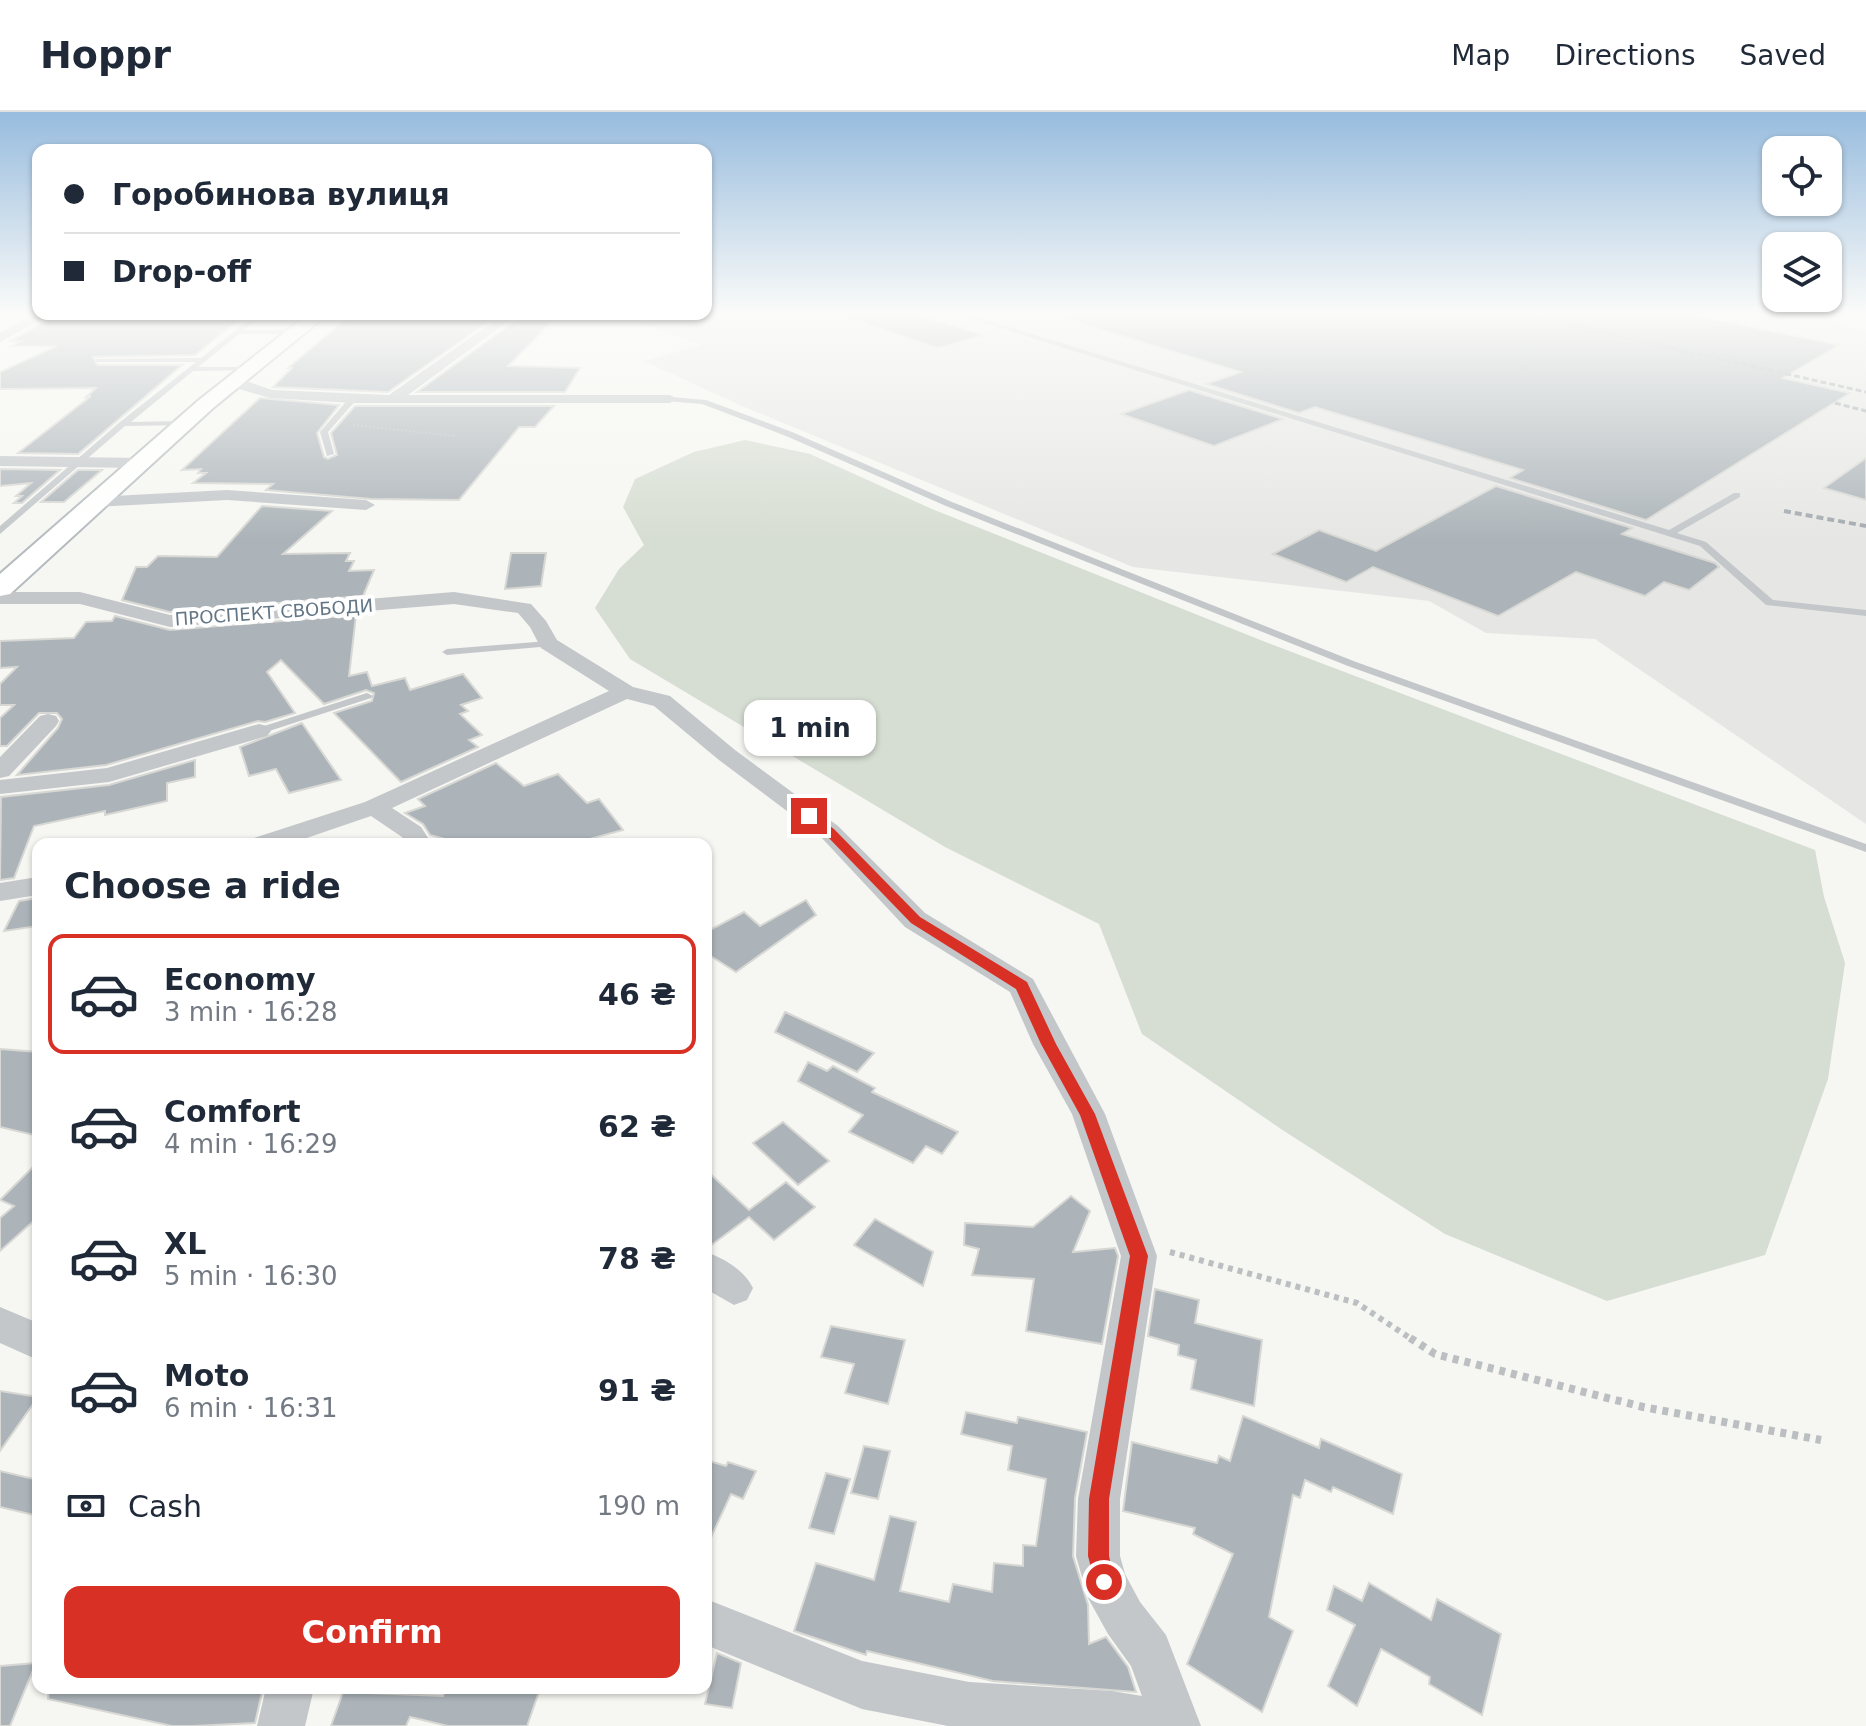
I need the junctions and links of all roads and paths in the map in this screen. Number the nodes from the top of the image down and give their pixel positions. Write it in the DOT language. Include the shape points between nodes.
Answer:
graph roads {
  1 [pos="167,389"];
  2 [pos="223,389"];
  3 [pos="258,389"];
  4 [pos="406,389"];
  5 [pos="1205,389"];
  6 [pos="270,394"];
  7 [pos="353,399"];
  8 [pos="392,399"];
  9 [pos="670,399"];
  10 [pos="206,404"];
  11 [pos="185,423"];
  12 [pos="123,424"];
  13 [pos="328,425"];
  14 [pos="456,436"];
  15 [pos="330,454"];
  16 [pos="0,461"];
  17 [pos="79,463"];
  18 [pos="138,463"];
  19 [pos="1737,495"];
  20 [pos="94,502"];
  21 [pos="366,505"];
  22 [pos="0,531"];
  23 [pos="1669,534"];
  24 [pos="0,588"];
  25 [pos="0,598"];
  26 [pos="1866,613"];
  27 [pos="548,644"];
  28 [pos="447,652"];
  29 [pos="625,692"];
  30 [pos="367,696"];
  31 [pos="48,721"];
  32 [pos="259,731"];
  33 [pos="0,771"];
  34 [pos="0,787"];
  35 [pos="374,807"];
  36 [pos="281,838"];
  37 [pos="416,838"];
  38 [pos="1866,848"];
  39 [pos="32,887"];
  40 [pos="0,892"];
  41 [pos="1139,1256"];
  42 [pos="0,1324"];
  43 [pos="32,1339"];
  44 [pos="1821,1440"];
  45 [pos="712,1624"];
  46 [pos="289,1694"];
  47 [pos="281,1726"];
  48 [pos="1175,1726"];
  1 -- 12 [label="lane"];
  2 -- 10 [label="main road"];
  3 -- 6 [label="street"];
  4 -- 8 [label="street"];
  5 -- 23 [label="lane"];
  6 -- 7 [label="street"];
  6 -- 10 [label="street"];
  7 -- 8 [label="street"];
  7 -- 13 [label="lane"];
  8 -- 9 [label="street"];
  9 -- 38 [label="lane" via="703,402 789,434 949,504 1352,664"];
  10 -- 11 [label="main road"];
  11 -- 12 [label="lane"];
  11 -- 18 [label="main road"];
  12 -- 17 [label="lane"];
  13 -- 14 [label="path"];
  13 -- 15 [label="lane" via="324,432"];
  16 -- 17 [label="street"];
  17 -- 18 [label="street"];
  17 -- 22 [label="lane"];
  18 -- 20 [label="main road"];
  19 -- 23 [label="lane"];
  20 -- 21 [label="street" via="227,495"];
  20 -- 24 [label="main road"];
  23 -- 26 [label="lane" via="1703,544 1770,603"];
  25 -- 27 [label="street, ПРОСПЕКТ СВОБОДИ" via="80,598 170,621 454,598 524,608"];
  27 -- 28 [label="lane"];
  27 -- 29 [label="street"];
  29 -- 35 [label="street"];
  29 -- 41 [label="street" via="662,701 829,831 915,920 1022,986 1088,1114"];
  30 -- 32 [label="lane"];
  31 -- 33 [label="street"];
  32 -- 34 [label="street" via="109,775"];
  35 -- 36 [label="street"];
  35 -- 37 [label="street"];
  39 -- 40 [label="street"];
  41 -- 44 [label="path" via="1156,1248 1357,1303 1435,1354 1643,1407"];
  41 -- 48 [label="street" via="1099,1499 1098,1556 1104,1582 1149,1652"];
  42 -- 43 [label="street"];
  45 -- 48 [label="street" via="862,1685 969,1706 1112,1715"];
  46 -- 47 [label="street"];
}
